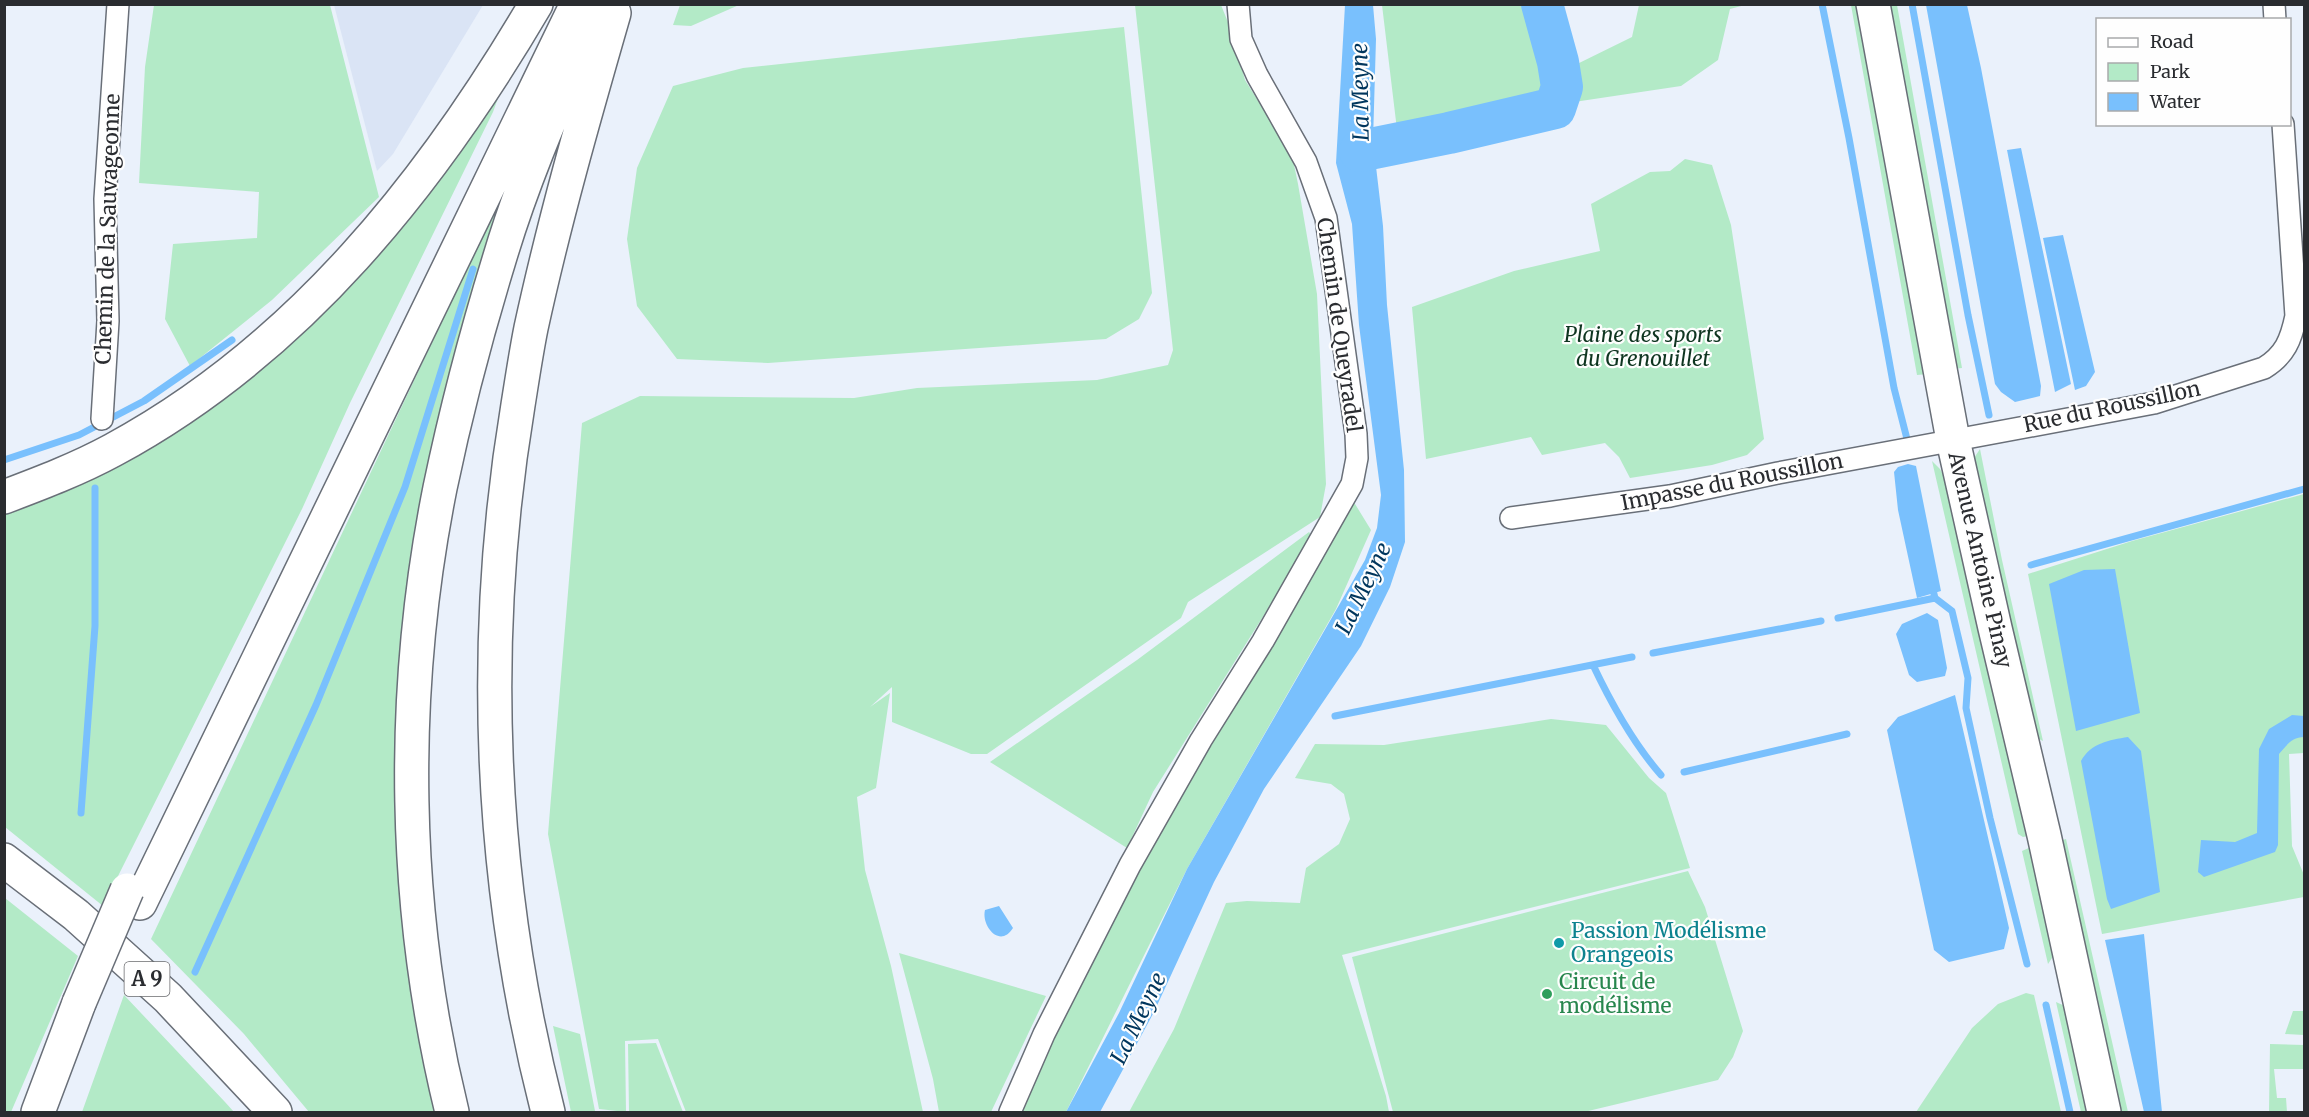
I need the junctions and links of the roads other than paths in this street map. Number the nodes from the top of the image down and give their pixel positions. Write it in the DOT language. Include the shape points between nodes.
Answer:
graph roads {
  1 [pos="118,4"];
  2 [pos="536,4"];
  3 [pos="561,4"];
  4 [pos="577,4"];
  5 [pos="599,4"];
  6 [pos="617,4"];
  7 [pos="1238,4"];
  8 [pos="1873,4"];
  9 [pos="2283,126"];
  10 [pos="102,419"];
  11 [pos="1953,440"];
  12 [pos="4,497"];
  13 [pos="1511,518"];
  14 [pos="4,860"];
  15 [pos="133,896"];
  16 [pos="85,1007"];
  17 [pos="67,1034"];
  18 [pos="29,1113"];
  19 [pos="38,1113"];
  20 [pos="53,1113"];
  21 [pos="275,1113"];
  22 [pos="452,1113"];
  23 [pos="548,1113"];
  24 [pos="1010,1113"];
  25 [pos="2104,1113"];
  1 -- 10 [label="street, Chemin de la Sauvageonne" via="105,199 108,321"];
  2 -- 12 [label="main road" via="498,69 436,159 372,237 304,310 220,382 147,431 57,477"];
  3 -- 15 [label="main road" via="395,339"];
  4 -- 15 [label="main road"];
  5 -- 22 [label="main road" via="540,142 499,259 440,488 422,607 412,759 417,895 430,1012"];
  6 -- 23 [label="main road" via="561,204 531,330 510,453 498,562 494,676 504,872 517,965"];
  7 -- 24 [label="street, Chemin de Queyradel" via="1241,39 1306,162 1326,218 1356,434 1352,484 1130,865 1044,1034"];
  8 -- 11 [label="main road, Avenue Antoine Pinay"];
  9 -- 11 [label="street, Rue du Roussillon" via="2296,316 2293,333 2278,359 2234,379 2156,402"];
  11 -- 13 [label="street, Impasse du Roussillon" via="1670,496"];
  11 -- 25 [label="main road, Avenue Antoine Pinay"];
  14 -- 21 [label="main road, A 9" via="76,915 168,998"];
  15 -- 16 [label="main road, bridge"];
  16 -- 17 [label="main road"];
  16 -- 20 [label="main road"];
  17 -- 18 [label="main road"];
  17 -- 19 [label="main road"];
}
